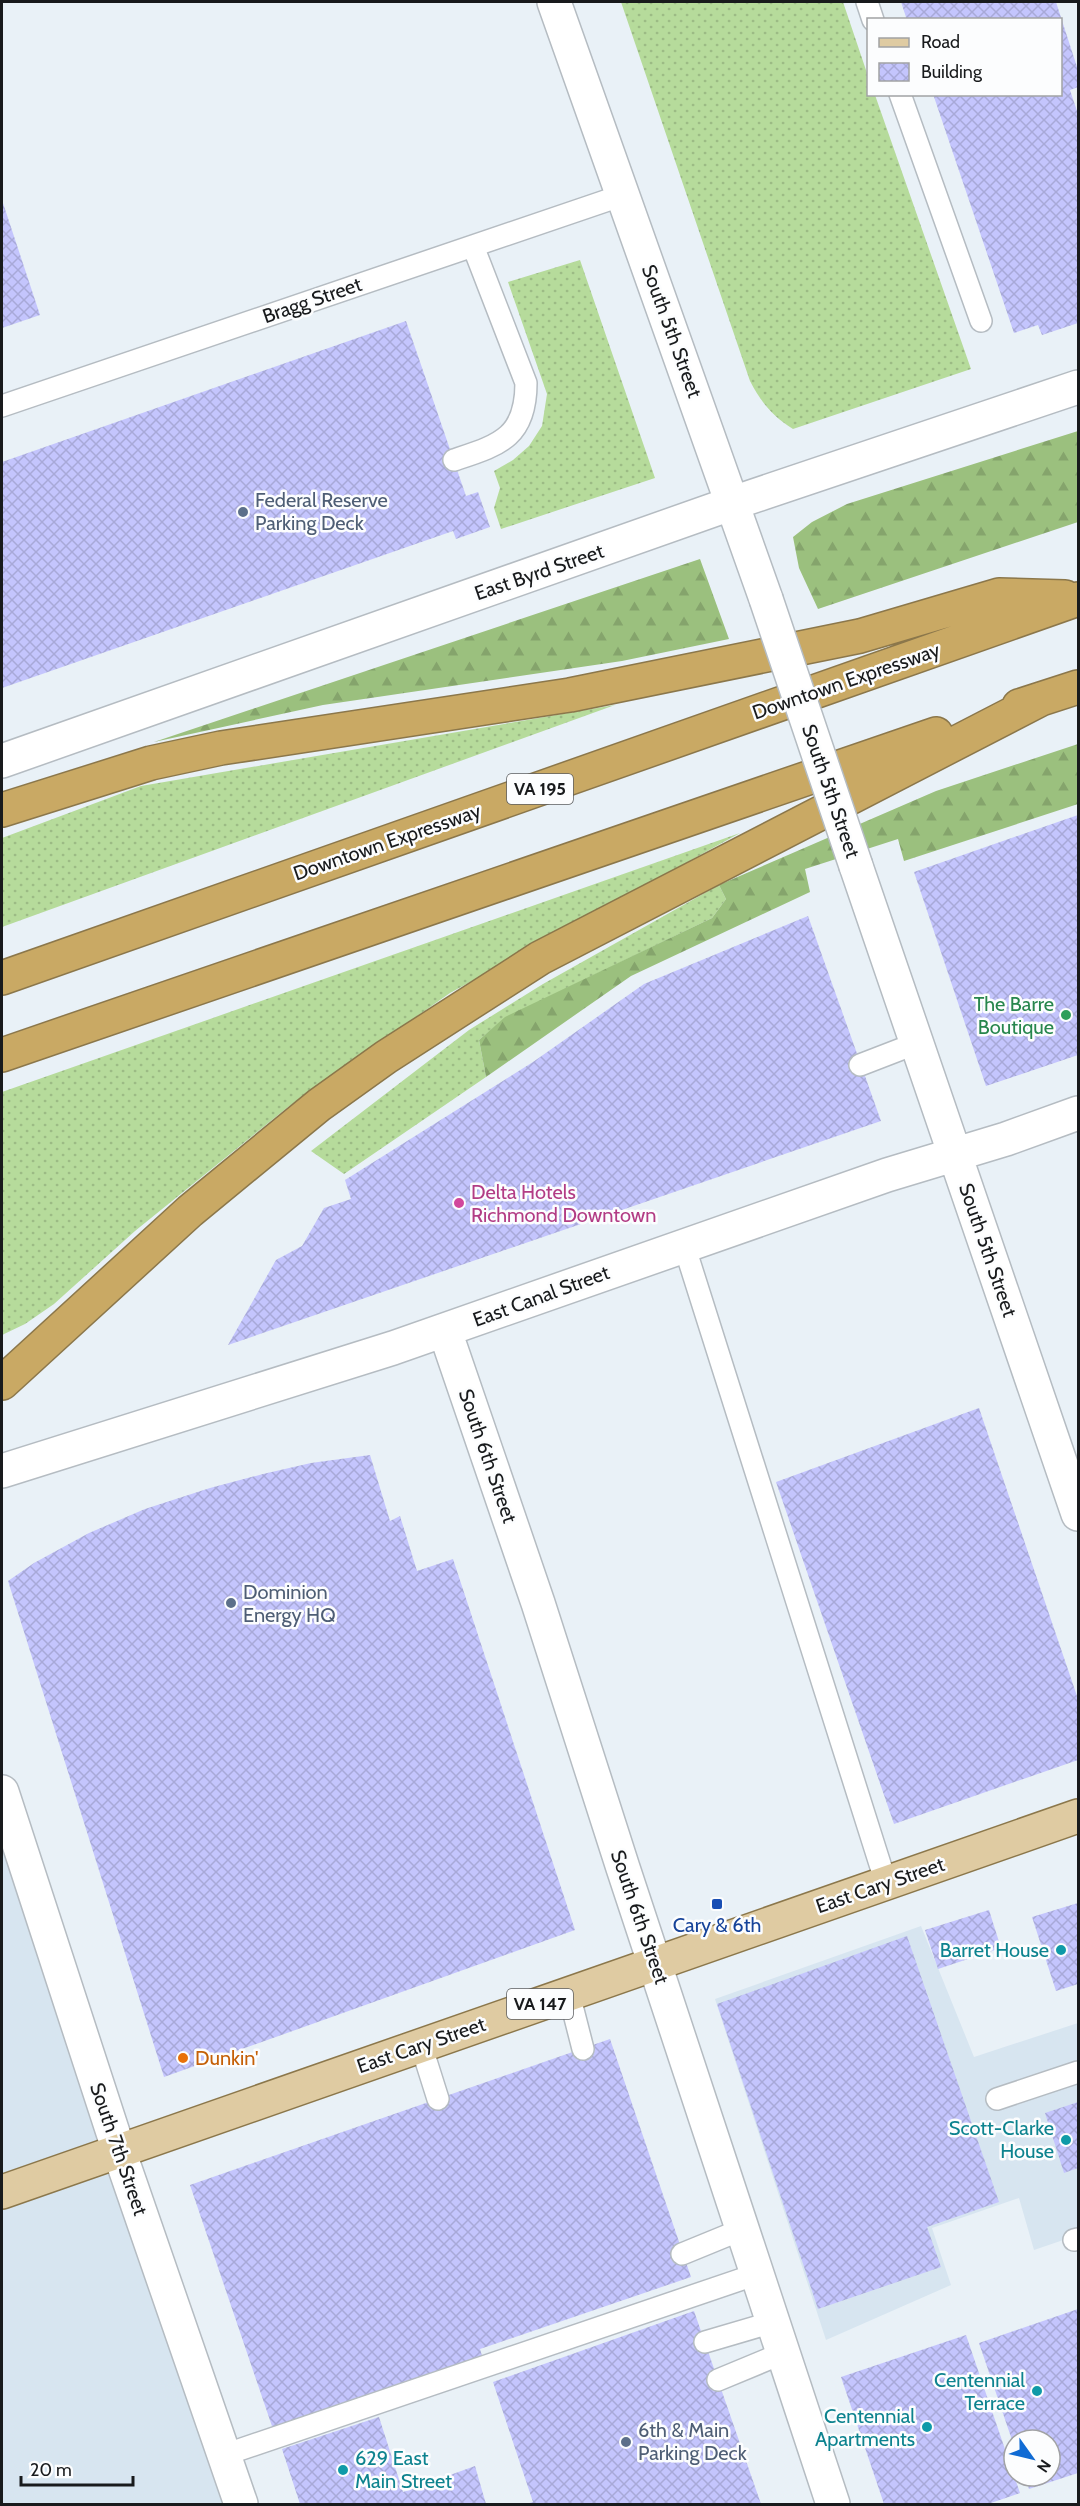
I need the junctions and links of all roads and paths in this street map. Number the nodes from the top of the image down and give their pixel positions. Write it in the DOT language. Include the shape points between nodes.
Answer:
graph roads {
  1 [pos="554,2"];
  2 [pos="867,2"];
  3 [pos="872,18"];
  4 [pos="901,96"];
  5 [pos="623,195"];
  6 [pos="473,246"];
  7 [pos="981,321"];
  8 [pos="1078,387"];
  9 [pos="2,406"];
  10 [pos="454,460"];
  11 [pos="733,503"];
  12 [pos="1078,599"];
  13 [pos="1078,687"];
  14 [pos="1041,699"];
  15 [pos="2,761"];
  16 [pos="2,810"];
  17 [pos="2,978"];
  18 [pos="917,1043"];
  19 [pos="2,1055"];
  20 [pos="861,1065"];
  21 [pos="1078,1113"];
  22 [pos="956,1154"];
  23 [pos="684,1245"];
  24 [pos="100,1293"];
  25 [pos="445,1330"];
  26 [pos="2,1351"];
  27 [pos="2,1383"];
  28 [pos="2,1471"];
  29 [pos="1078,1514"];
  30 [pos="2,1792"];
  31 [pos="1078,1816"];
  32 [pos="886,1883"];
  33 [pos="655,1964"];
  34 [pos="569,1994"];
  35 [pos="421,2045"];
  36 [pos="583,2049"];
  37 [pos="1078,2072"];
  38 [pos="438,2099"];
  39 [pos="997,2099"];
  40 [pos="118,2151"];
  41 [pos="2,2192"];
  42 [pos="742,2229"];
  43 [pos="682,2254"];
  44 [pos="757,2274"];
  45 [pos="773,2322"];
  46 [pos="705,2342"];
  47 [pos="783,2353"];
  48 [pos="718,2380"];
  49 [pos="224,2455"];
  50 [pos="241,2505"];
  51 [pos="834,2505"];
  1 -- 5 [label="main road, South 5th Street"];
  2 -- 3 [label="lane"];
  4 -- 7 [label="lane"];
  5 -- 6 [label="lane, Bragg Street"];
  5 -- 11 [label="main road, South 5th Street"];
  6 -- 9 [label="lane, Bragg Street"];
  6 -- 10 [label="lane" via="526,383 526,403 519,423 497,446"];
  8 -- 11 [label="main road, East Byrd Street"];
  11 -- 15 [label="main road, East Byrd Street"];
  11 -- 18 [label="main road, South 5th Street, bridge"];
  12 -- 16 [label="highway" via="999,595 860,636 570,695 221,748 151,763"];
  12 -- 17 [label="highway, Downtown Expressway / VA 195"];
  13 -- 14 [label="highway"];
  14 -- 19 [label="highway"];
  14 -- 24 [label="highway" via="540,958 319,1105 199,1203"];
  18 -- 20 [label="lane"];
  18 -- 22 [label="main road, South 5th Street"];
  21 -- 22 [label="main road, East Canal Street"];
  22 -- 23 [label="main road, East Canal Street"];
  22 -- 29 [label="main road, South 5th Street"];
  23 -- 25 [label="main road, East Canal Street"];
  23 -- 32 [label="lane"];
  24 -- 26 [label="highway"];
  24 -- 27 [label="highway"];
  25 -- 28 [label="main road, East Canal Street"];
  25 -- 33 [label="main road, South 6th Street"];
  30 -- 40 [label="main road, South 7th Street"];
  31 -- 32 [label="main road, East Cary Street / VA 147"];
  32 -- 33 [label="main road, East Cary Street / VA 147"];
  33 -- 34 [label="main road, East Cary Street / VA 147"];
  33 -- 42 [label="main road, South 6th Street"];
  34 -- 35 [label="main road, East Cary Street / VA 147"];
  34 -- 36 [label="lane"];
  35 -- 38 [label="lane"];
  35 -- 40 [label="main road, East Cary Street / VA 147"];
  37 -- 39 [label="lane"];
  40 -- 41 [label="main road, East Cary Street / VA 147"];
  40 -- 49 [label="main road, South 7th Street"];
  42 -- 43 [label="lane"];
  42 -- 44 [label="main road, South 6th Street"];
  44 -- 45 [label="main road, South 6th Street"];
  44 -- 49 [label="lane"];
  45 -- 46 [label="lane"];
  45 -- 47 [label="main road, South 6th Street"];
  47 -- 48 [label="lane"];
  47 -- 51 [label="main road, South 6th Street"];
  49 -- 50 [label="main road, South 7th Street"];
}
